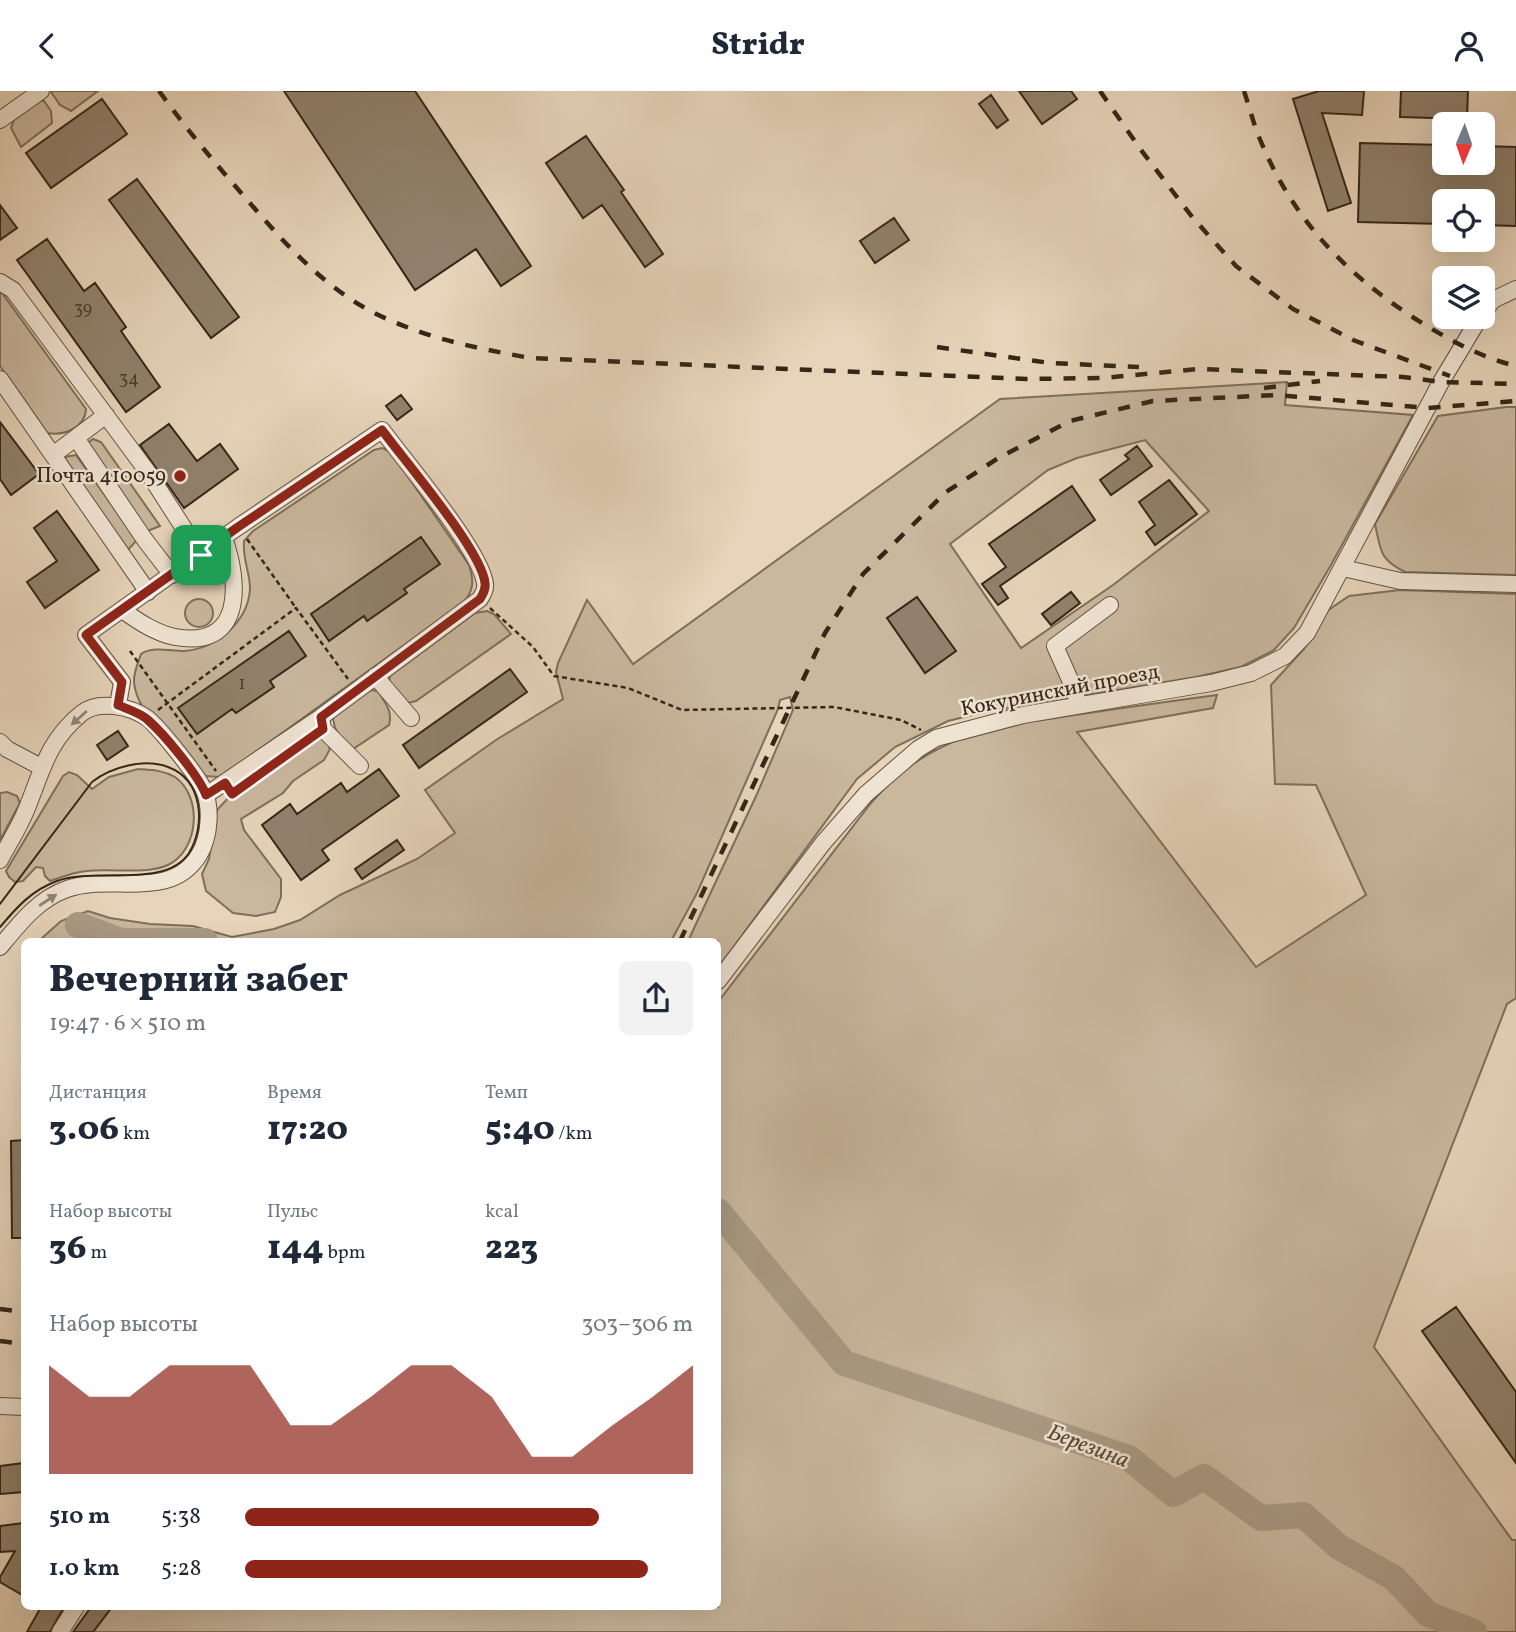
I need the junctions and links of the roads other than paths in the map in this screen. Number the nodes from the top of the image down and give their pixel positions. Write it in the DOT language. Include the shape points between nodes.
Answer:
graph roads {
  1 [pos="41,91"];
  2 [pos="0,121"];
  3 [pos="0,282"];
  4 [pos="1516,289"];
  5 [pos="1495,299"];
  6 [pos="1473,329"];
  7 [pos="0,379"];
  8 [pos="106,415"];
  9 [pos="76,438"];
  10 [pos="53,455"];
  11 [pos="224,538"];
  12 [pos="201,555"];
  13 [pos="1343,568"];
  14 [pos="172,575"];
  15 [pos="1516,584"];
  16 [pos="148,591"];
  17 [pos="1110,605"];
  18 [pos="122,610"];
  19 [pos="375,676"];
  20 [pos="118,705"];
  21 [pos="1078,705"];
  22 [pos="321,717"];
  23 [pos="411,718"];
  24 [pos="2,747"];
  25 [pos="360,766"];
  26 [pos="41,767"];
  27 [pos="206,795"];
  28 [pos="0,860"];
  29 [pos="0,947"];
  30 [pos="721,977"];
  31 [pos="0,1406"];
  32 [pos="21,1407"];
  33 [pos="74,1610"];
  34 [pos="60,1632"];
  1 -- 2 [label="street"];
  3 -- 8 [label="street" via="13,291"];
  4 -- 5 [label="street, Кокуринский проезд"];
  6 -- 13 [label="street, Кокуринский проезд"];
  7 -- 10 [label="street"];
  8 -- 9 [label="street"];
  8 -- 12 [label="street"];
  9 -- 10 [label="street"];
  9 -- 14 [label="street"];
  10 -- 16 [label="street"];
  11 -- 12 [label="street"];
  11 -- 18 [label="street" via="236,588 231,614 217,630 195,638 176,637 148,627"];
  11 -- 19 [label="street" via="382,430 472,550 486,587 480,599"];
  12 -- 14 [label="street"];
  13 -- 15 [label="street" via="1400,581"];
  13 -- 21 [label="street, Кокуринский проезд" via="1307,633 1285,656 1251,673 1211,683"];
  14 -- 16 [label="street"];
  16 -- 18 [label="street"];
  17 -- 21 [label="street" via="1055,646"];
  18 -- 20 [label="street" via="86,635 122,682"];
  19 -- 22 [label="street"];
  19 -- 23 [label="street"];
  20 -- 26 [label="street, one-way" via="83,711"];
  20 -- 27 [label="street" via="147,718"];
  21 -- 30 [label="street, Кокуринский проезд" via="936,738 918,749 822,842"];
  22 -- 25 [label="street" via="323,729"];
  22 -- 27 [label="street"];
  24 -- 26 [label="street"];
  26 -- 28 [label="street" via="27,810"];
  29 -- 27 [label="street, one-way" via="23,918 67,889 91,883 156,884 182,873 204,845"];
  31 -- 32 [label="street"];
  33 -- 34 [label="street"];
}
